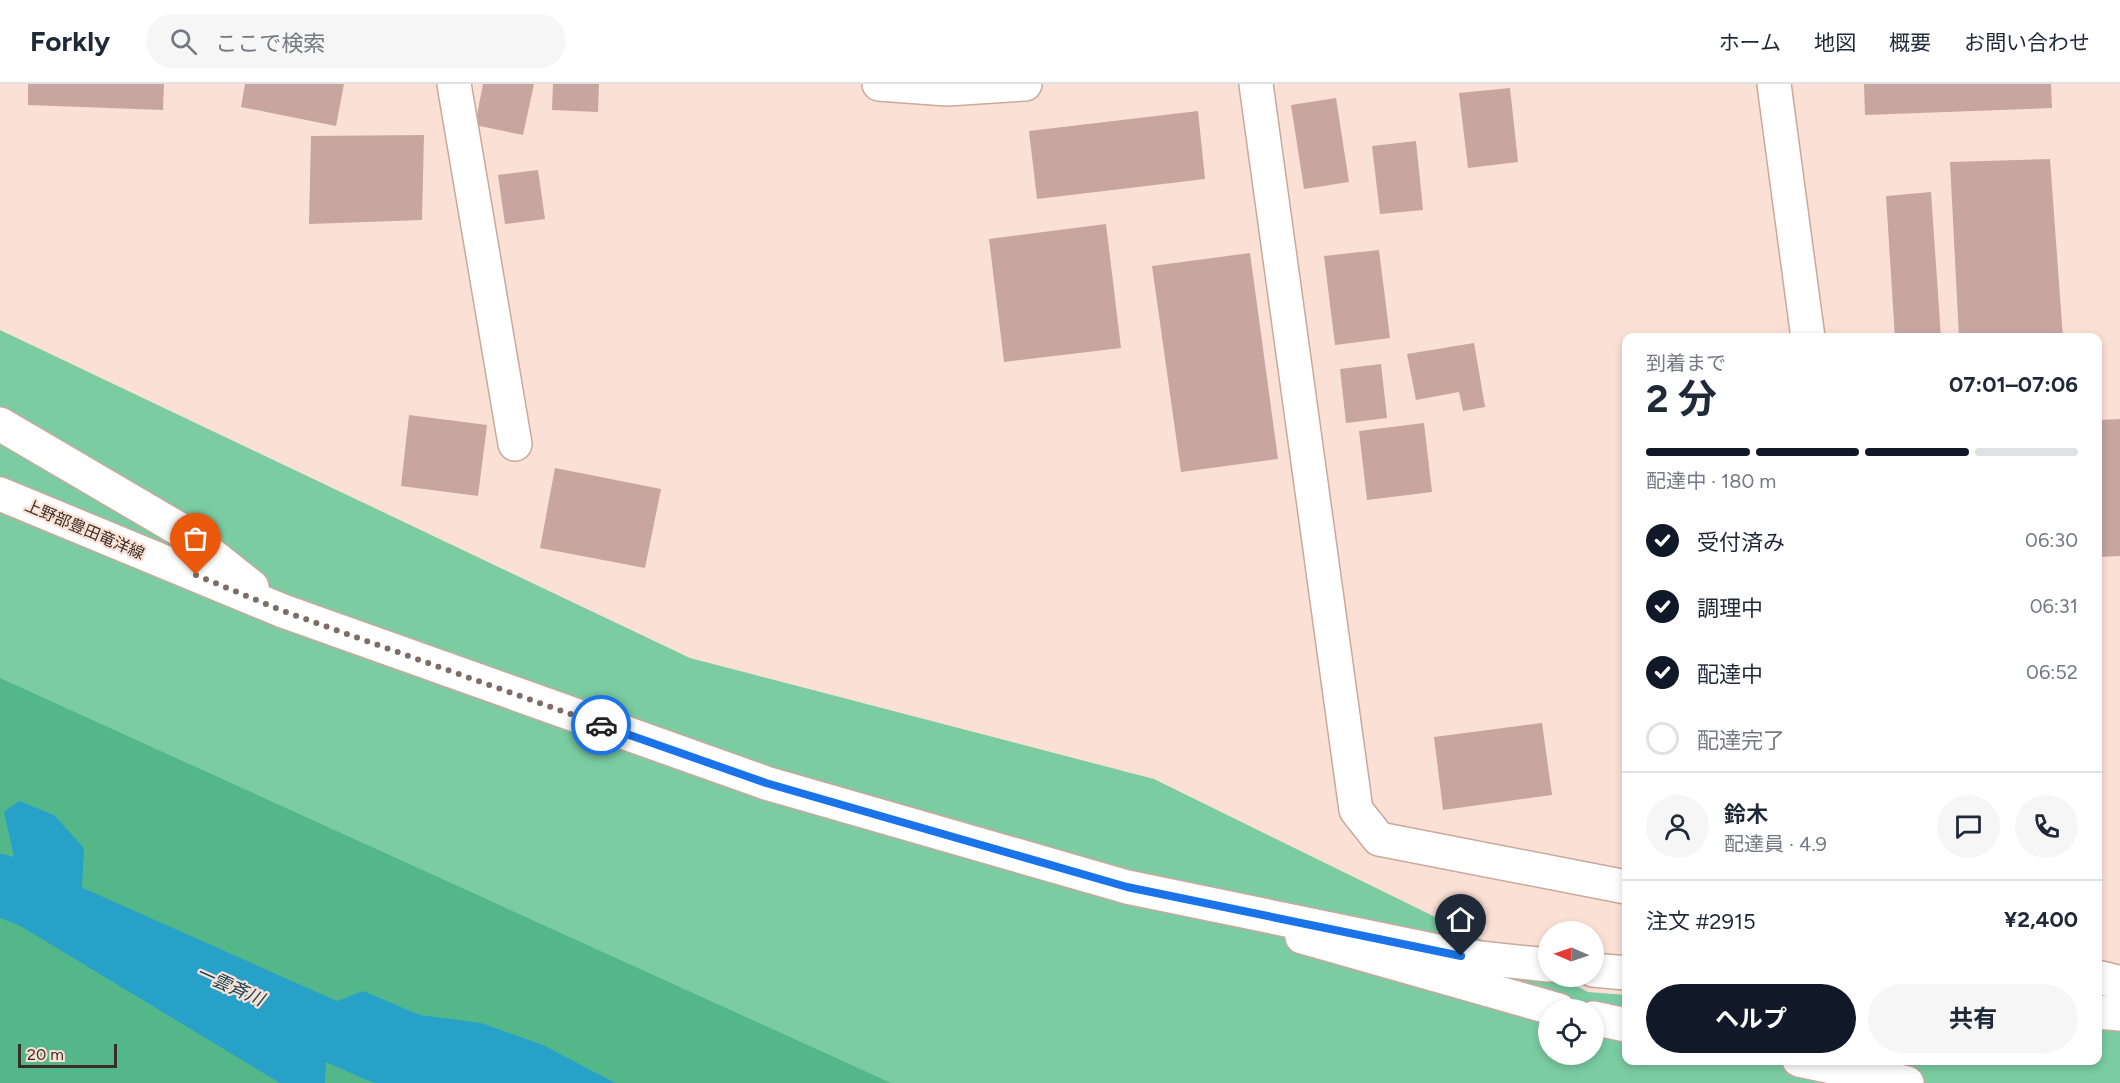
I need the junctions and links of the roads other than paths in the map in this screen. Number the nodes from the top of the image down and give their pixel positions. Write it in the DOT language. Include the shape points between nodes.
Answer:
graph roads {
  1 [pos="454,84"];
  2 [pos="1025,84"];
  3 [pos="1256,84"];
  4 [pos="1774,84"];
  5 [pos="889,85"];
  6 [pos="1807,333"];
  7 [pos="0,424"];
  8 [pos="516,444"];
  9 [pos="0,494"];
  10 [pos="283,611"];
  11 [pos="1622,886"];
  12 [pos="1127,887"];
  13 [pos="1538,964"];
  14 [pos="1604,971"];
  15 [pos="1622,973"];
  16 [pos="2102,979"];
  17 [pos="2120,986"];
  18 [pos="1538,1004"];
  19 [pos="2102,1012"];
  20 [pos="2120,1014"];
  21 [pos="1604,1020"];
  22 [pos="1622,1024"];
  23 [pos="1822,1065"];
  24 [pos="1907,1083"];
  1 -- 8 [label="street"];
  2 -- 5 [label="street" via="947,90"];
  3 -- 11 [label="street" via="1356,810 1379,839"];
  4 -- 6 [label="street"];
  7 -- 10 [label="street" via="179,529"];
  9 -- 10 [label="street, 上野部豊田竜洋線"];
  10 -- 12 [label="street, 上野部豊田竜洋線" via="766,783"];
  12 -- 13 [label="street, 上野部豊田竜洋線" via="1461,956"];
  12 -- 18 [label="street"];
  14 -- 15 [label="street"];
  16 -- 17 [label="street"];
  19 -- 20 [label="street"];
  21 -- 22 [label="street"];
  23 -- 24 [label="street"];
}
